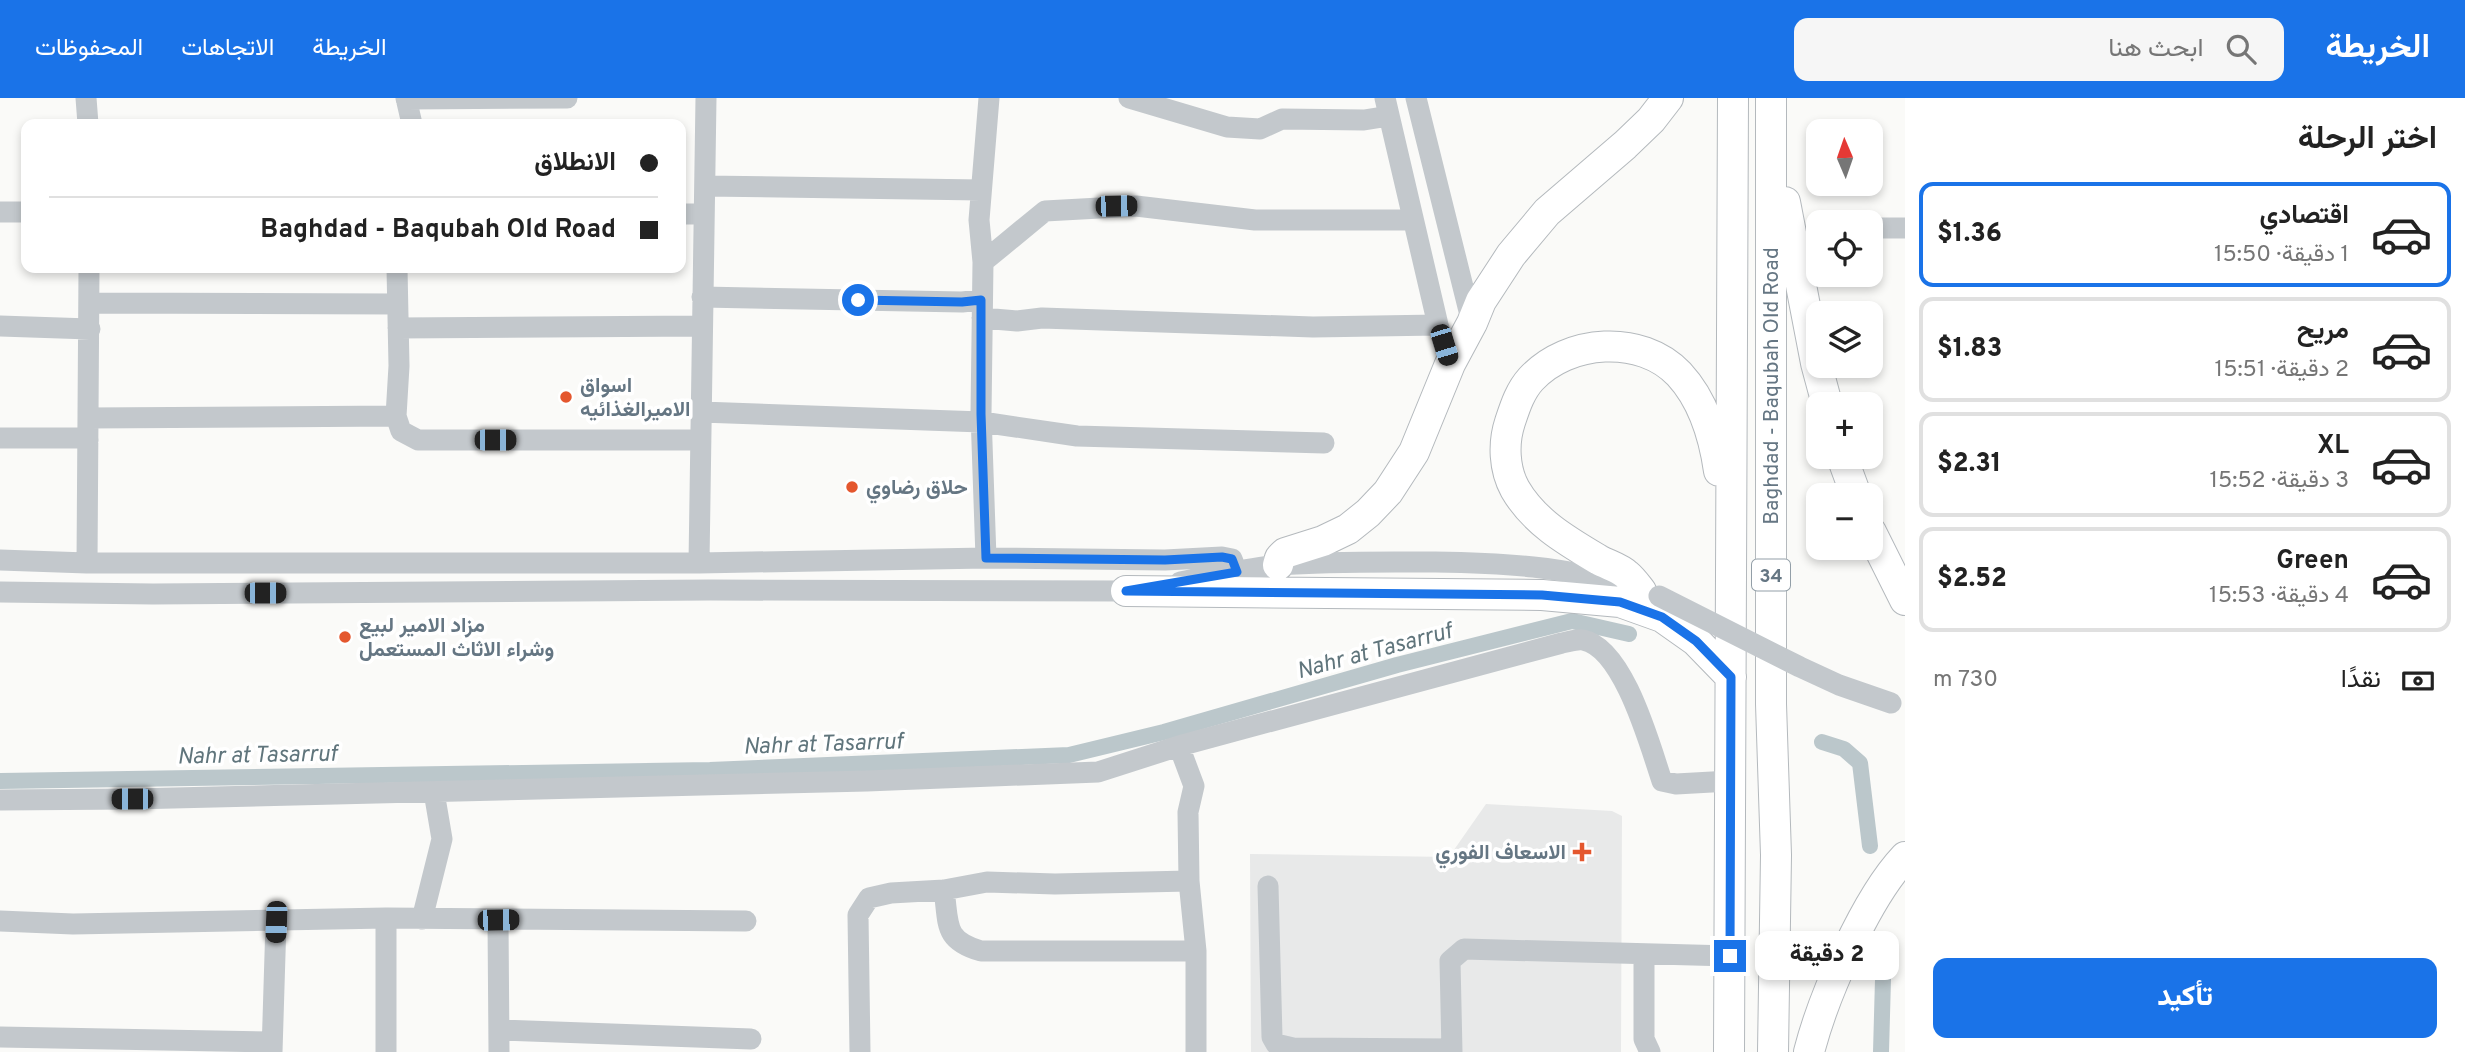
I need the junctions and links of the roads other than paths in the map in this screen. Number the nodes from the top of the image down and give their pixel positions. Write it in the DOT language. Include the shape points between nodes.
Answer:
graph roads {
  1 [pos="86,98"];
  2 [pos="567,98"];
  3 [pos="706,98"];
  4 [pos="989,98"];
  5 [pos="1129,98"];
  6 [pos="1416,98"];
  7 [pos="1668,98"];
  8 [pos="1733,98"];
  9 [pos="406,99"];
  10 [pos="1387,107"];
  11 [pos="1771,112"];
  12 [pos="88,119"];
  13 [pos="411,119"];
  14 [pos="705,186"];
  15 [pos="981,190"];
  16 [pos="0,212"];
  17 [pos="21,212"];
  18 [pos="686,214"];
  19 [pos="704,214"];
  20 [pos="1413,220"];
  21 [pos="1883,228"];
  22 [pos="1905,228"];
  23 [pos="983,262"];
  24 [pos="89,273"];
  25 [pos="397,273"];
  26 [pos="702,297"];
  27 [pos="90,303"];
  28 [pos="397,304"];
  29 [pos="982,309"];
  30 [pos="1472,323"];
  31 [pos="1438,325"];
  32 [pos="0,326"];
  33 [pos="702,326"];
  34 [pos="398,328"];
  35 [pos="90,330"];
  36 [pos="1450,364"];
  37 [pos="1824,392"];
  38 [pos="701,412"];
  39 [pos="396,416"];
  40 [pos="88,418"];
  41 [pos="982,422"];
  42 [pos="0,438"];
  43 [pos="88,440"];
  44 [pos="700,440"];
  45 [pos="1325,443"];
  46 [pos="1732,555"];
  47 [pos="1883,556"];
  48 [pos="986,558"];
  49 [pos="0,561"];
  50 [pos="87,563"];
  51 [pos="699,563"];
  52 [pos="1278,565"];
  53 [pos="1237,572"];
  54 [pos="1126,591"];
  55 [pos="0,592"];
  56 [pos="1650,593"];
  57 [pos="1905,600"];
  58 [pos="1731,677"];
  59 [pos="1898,704"];
  60 [pos="1179,746"];
  61 [pos="1730,781"];
  62 [pos="434,792"];
  63 [pos="0,800"];
  64 [pos="1730,854"];
  65 [pos="1776,855"];
  66 [pos="1905,857"];
  67 [pos="1189,881"];
  68 [pos="1268,886"];
  69 [pos="944,890"];
  70 [pos="386,918"];
  71 [pos="422,919"];
  72 [pos="498,920"];
  73 [pos="0,921"];
  74 [pos="746,921"];
  75 [pos="276,922"];
  76 [pos="1196,951"];
  77 [pos="1644,954"];
  78 [pos="1730,956"];
  79 [pos="499,1030"];
  80 [pos="0,1037"];
  81 [pos="751,1039"];
  82 [pos="47,1045"];
  83 [pos="272,1047"];
  84 [pos="1452,1051"];
  85 [pos="386,1052"];
  86 [pos="499,1052"];
  87 [pos="860,1052"];
  88 [pos="1196,1052"];
  89 [pos="1650,1052"];
  90 [pos="1729,1052"];
  91 [pos="1773,1052"];
  92 [pos="1809,1052"];
  1 -- 12 [label="street"];
  2 -- 9 [label="street"];
  3 -- 14 [label="street"];
  4 -- 15 [label="street"];
  5 -- 10 [label="street" via="1227,127 1260,129 1282,119 1364,120"];
  6 -- 30 [label="street"];
  7 -- 30 [label="highway" via="1625,145 1547,212 1511,255"];
  8 -- 46 [label="highway, Baghdad - Baqubah Old Road / 34"];
  9 -- 13 [label="street"];
  10 -- 20 [label="street"];
  11 -- 37 [label="highway"];
  11 -- 65 [label="highway, Baghdad - Baqubah Old Road / 34" via="1771,704"];
  14 -- 15 [label="street"];
  14 -- 19 [label="street"];
  15 -- 23 [label="street"];
  16 -- 17 [label="street"];
  18 -- 19 [label="street"];
  19 -- 26 [label="street"];
  20 -- 23 [label="street" via="1255,220 1136,206 1045,211"];
  20 -- 31 [label="street"];
  21 -- 22 [label="street"];
  23 -- 29 [label="street"];
  24 -- 27 [label="street"];
  25 -- 28 [label="street"];
  26 -- 29 [label="street" via="962,302"];
  26 -- 33 [label="street"];
  27 -- 28 [label="street"];
  27 -- 35 [label="street"];
  28 -- 34 [label="street"];
  29 -- 31 [label="street" via="1017,321"];
  29 -- 41 [label="street"];
  30 -- 36 [label="highway"];
  31 -- 36 [label="street"];
  32 -- 35 [label="street"];
  33 -- 34 [label="street"];
  33 -- 38 [label="street"];
  34 -- 39 [label="street"];
  35 -- 40 [label="street"];
  36 -- 52 [label="highway" via="1414,452 1388,492 1348,528 1285,553"];
  38 -- 41 [label="street"];
  38 -- 44 [label="street"];
  39 -- 40 [label="street"];
  39 -- 44 [label="street" via="401,431 418,440"];
  40 -- 43 [label="street"];
  41 -- 45 [label="street" via="1077,436"];
  41 -- 48 [label="street"];
  42 -- 43 [label="street"];
  43 -- 50 [label="street"];
  44 -- 51 [label="street"];
  46 -- 56 [label="highway" via="1717,456 1699,400 1679,375 1638,349 1612,346 1558,360 1531,379 1516,403 1506,458 1513,486 1525,505 1562,537"];
  46 -- 58 [label="highway, Baghdad - Baqubah Old Road / 34"];
  47 -- 57 [label="highway"];
  48 -- 51 [label="street"];
  48 -- 53 [label="street" via="1222,557 1232,559"];
  49 -- 50 [label="street"];
  50 -- 51 [label="street"];
  52 -- 53 [label="street"];
  52 -- 56 [label="street" via="1489,563 1568,571"];
  53 -- 54 [label="street"];
  54 -- 55 [label="street"];
  54 -- 58 [label="highway" via="1542,595 1620,602 1662,617 1696,641"];
  56 -- 59 [label="street, bridge" via="1830,680"];
  58 -- 61 [label="highway, Baghdad - Baqubah Old Road / 34"];
  60 -- 61 [label="street" via="1583,640 1602,649 1629,688 1662,781"];
  60 -- 62 [label="street" via="1098,772"];
  60 -- 67 [label="street" via="1194,786 1188,812"];
  61 -- 64 [label="highway, Baghdad - Baqubah Old Road / 34"];
  62 -- 63 [label="street"];
  62 -- 71 [label="street" via="442,839"];
  64 -- 65 [label="highway"];
  64 -- 78 [label="highway, Baghdad - Baqubah Old Road / 34"];
  65 -- 91 [label="highway, Baghdad - Baqubah Old Road / 34"];
  66 -- 92 [label="highway" via="1856,934"];
  67 -- 69 [label="street" via="987,882"];
  67 -- 76 [label="street"];
  68 -- 84 [label="street" via="1272,1037 1276,1044"];
  69 -- 76 [label="street" via="950,932 961,945 981,951"];
  69 -- 87 [label="street" via="869,898 858,915"];
  70 -- 71 [label="street"];
  70 -- 75 [label="street"];
  70 -- 85 [label="street"];
  71 -- 72 [label="street"];
  72 -- 74 [label="street"];
  72 -- 79 [label="street"];
  73 -- 75 [label="street"];
  75 -- 83 [label="street"];
  76 -- 88 [label="street"];
  77 -- 78 [label="street"];
  77 -- 84 [label="street" via="1464,949 1450,961"];
  77 -- 89 [label="street" via="1644,1040"];
  78 -- 90 [label="highway, Baghdad - Baqubah Old Road / 34"];
  79 -- 81 [label="street"];
  79 -- 86 [label="street"];
  80 -- 82 [label="street"];
  82 -- 83 [label="street"];
}
